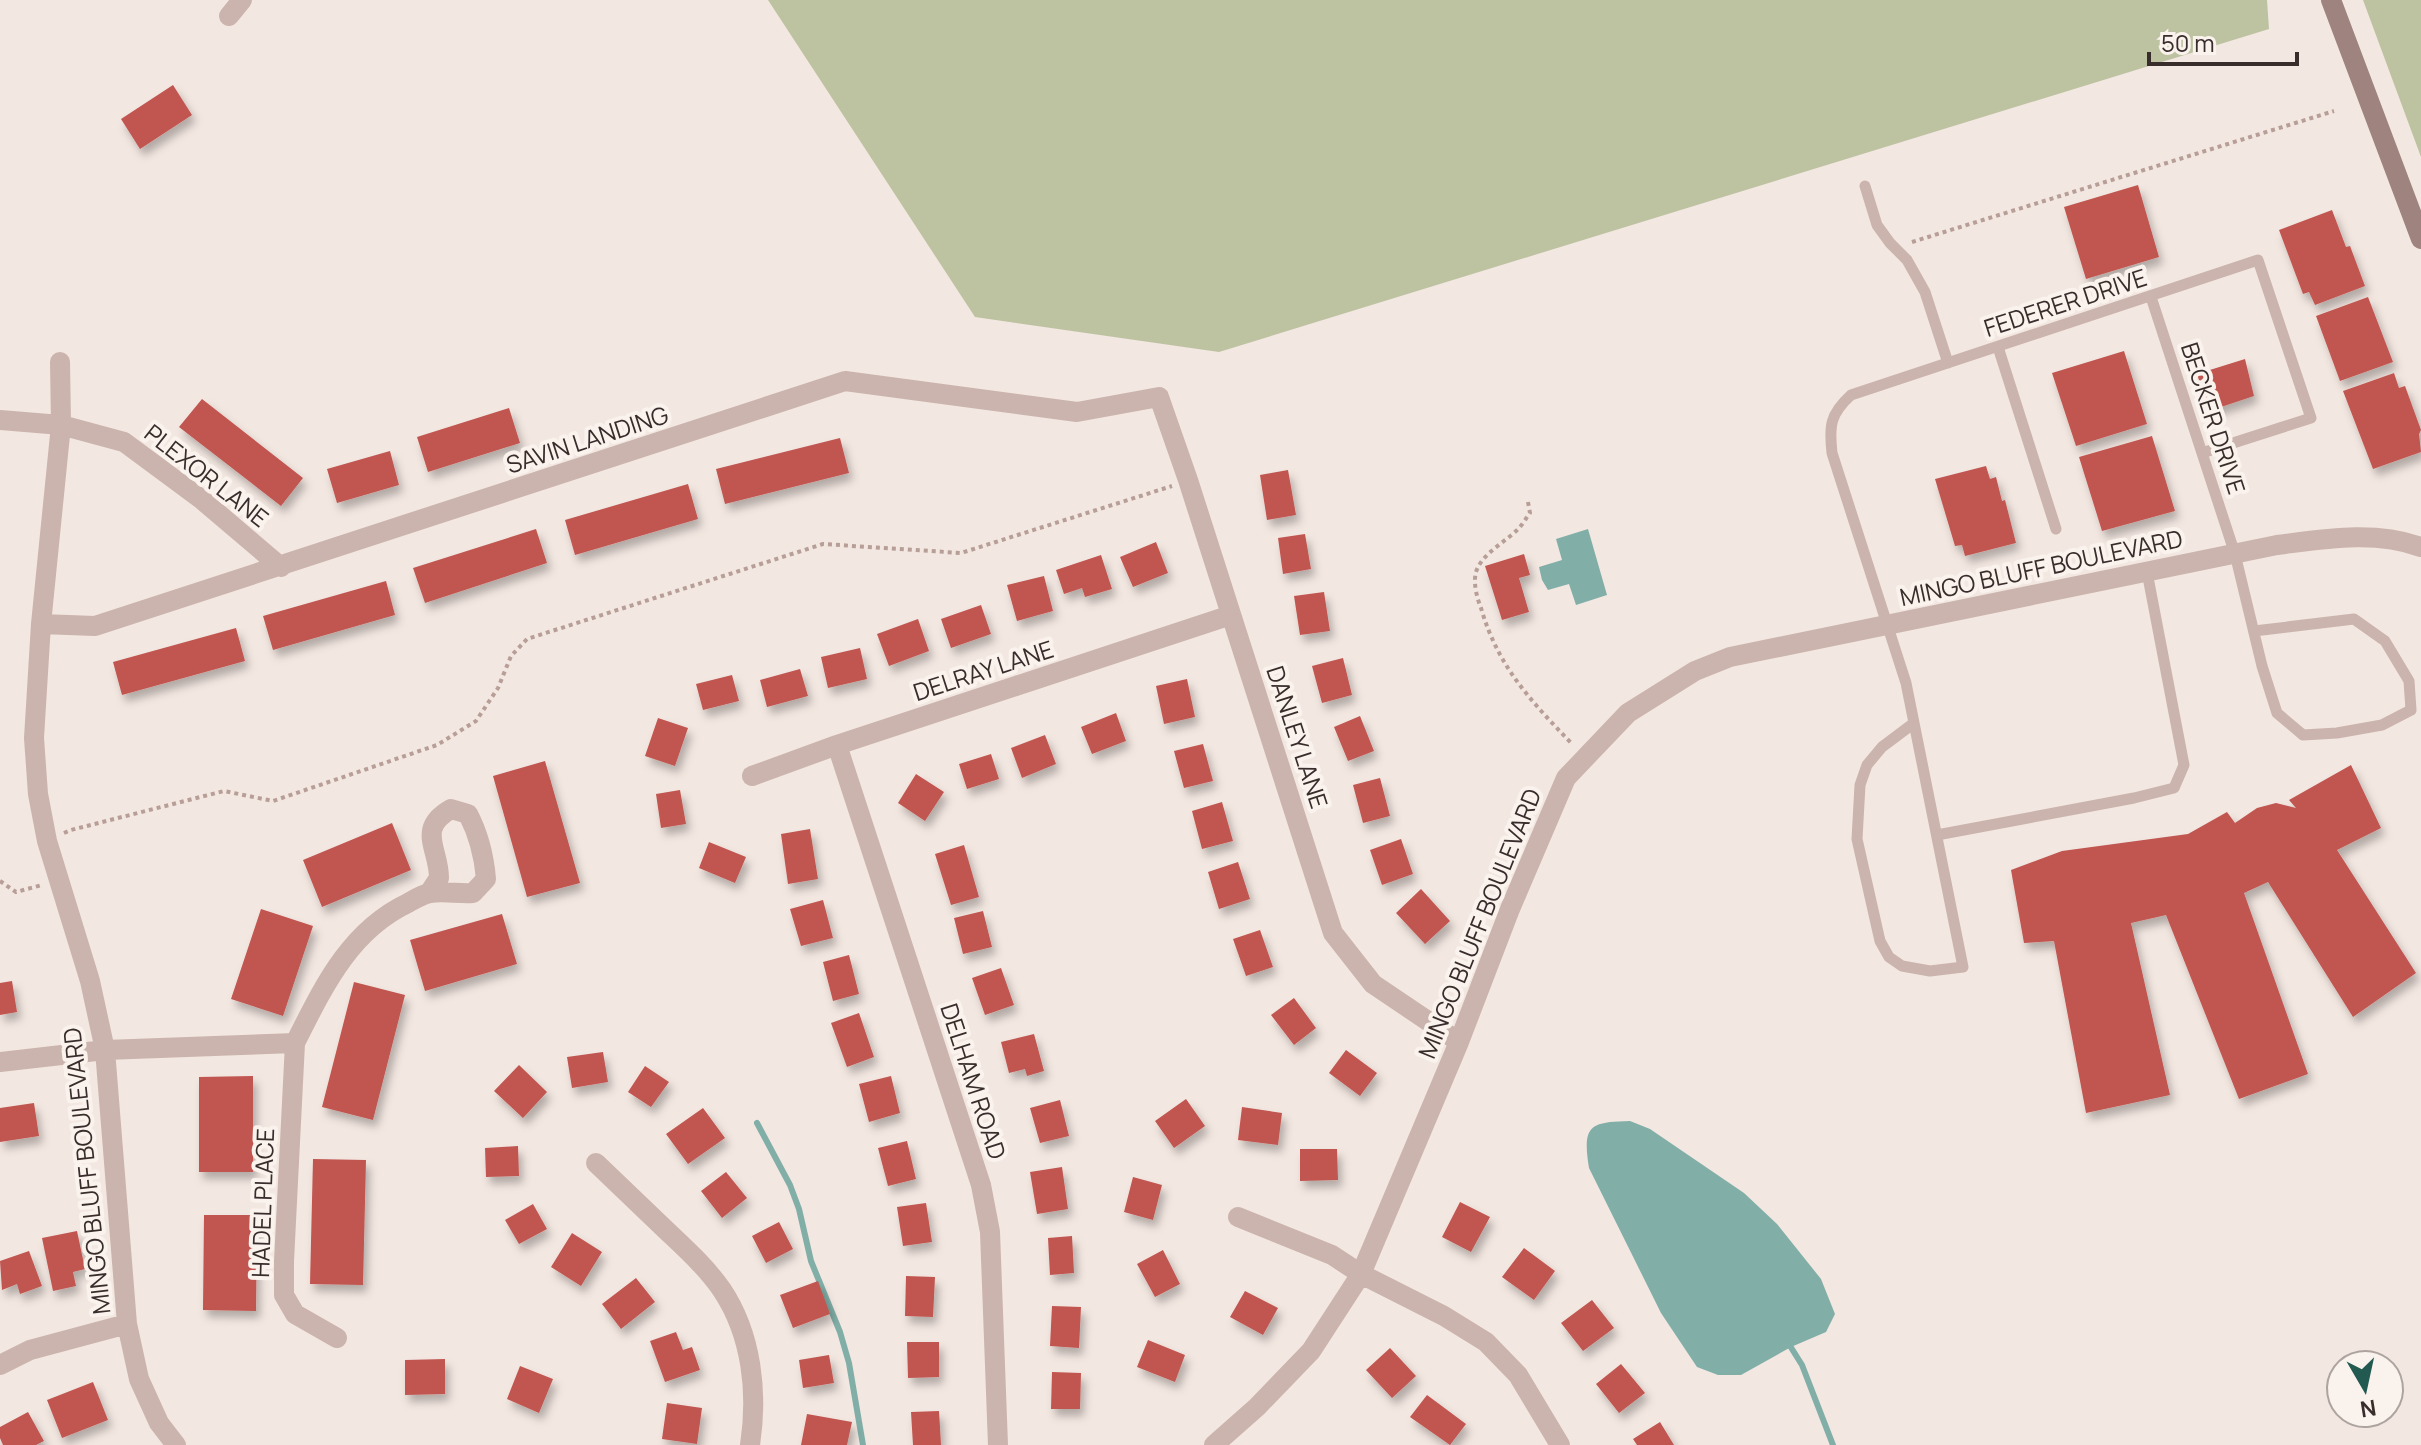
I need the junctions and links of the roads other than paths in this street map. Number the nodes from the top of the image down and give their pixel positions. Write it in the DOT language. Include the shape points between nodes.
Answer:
graph roads {
  1 [pos="2331,0"];
  2 [pos="1865,186"];
  3 [pos="2421,239"];
  4 [pos="2151,297"];
  5 [pos="1998,347"];
  6 [pos="60,362"];
  7 [pos="1948,363"];
  8 [pos="1159,397"];
  9 [pos="0,420"];
  10 [pos="61,425"];
  11 [pos="2202,453"];
  12 [pos="2056,529"];
  13 [pos="2421,547"];
  14 [pos="2235,554"];
  15 [pos="281,567"];
  16 [pos="2147,572"];
  17 [pos="1231,615"];
  18 [pos="41,624"];
  19 [pos="1887,625"];
  20 [pos="2254,631"];
  21 [pos="1914,723"];
  22 [pos="837,745"];
  23 [pos="752,776"];
  24 [pos="1937,835"];
  25 [pos="429,893"];
  26 [pos="1459,1042"];
  27 [pos="295,1043"];
  28 [pos="105,1050"];
  29 [pos="0,1062"];
  30 [pos="596,1163"];
  31 [pos="1238,1217"];
  32 [pos="1361,1274"];
  33 [pos="127,1324"];
  34 [pos="337,1338"];
  35 [pos="0,1365"];
  36 [pos="176,1445"];
  37 [pos="750,1445"];
  38 [pos="998,1445"];
  39 [pos="1214,1445"];
  40 [pos="1560,1445"];
  1 -- 3 [label="main road"];
  2 -- 7 [label="lane" via="1877,225 1907,260 1925,292"];
  4 -- 5 [label="lane, FEDERER DRIVE"];
  4 -- 11 [label="lane, BECKER DRIVE"];
  4 -- 11 [label="lane, FEDERER DRIVE" via="2258,260 2311,418"];
  5 -- 7 [label="lane, FEDERER DRIVE"];
  5 -- 12 [label="lane"];
  6 -- 10 [label="street, MINGO BLUFF BOULEVARD"];
  7 -- 19 [label="lane, FEDERER DRIVE" via="1851,395 1832,419 1837,470"];
  8 -- 15 [label="street, SAVIN LANDING" via="1077,412 845,381"];
  8 -- 17 [label="street, DANLEY LANE"];
  9 -- 10 [label="street, PLEXOR LANE"];
  10 -- 15 [label="street, PLEXOR LANE" via="124,442"];
  10 -- 18 [label="street, MINGO BLUFF BOULEVARD"];
  11 -- 14 [label="lane, BECKER DRIVE"];
  13 -- 14 [label="street, MINGO BLUFF BOULEVARD" via="2346,537"];
  14 -- 16 [label="street, MINGO BLUFF BOULEVARD"];
  14 -- 20 [label="lane, BECKER DRIVE"];
  15 -- 18 [label="street, SAVIN LANDING" via="95,626"];
  16 -- 19 [label="street, MINGO BLUFF BOULEVARD"];
  16 -- 24 [label="lane" via="2184,765 2174,788"];
  17 -- 22 [label="street, DELRAY LANE"];
  17 -- 26 [label="street, DANLEY LANE" via="1333,933 1373,984"];
  18 -- 28 [label="street, MINGO BLUFF BOULEVARD" via="34,738 38,794"];
  19 -- 21 [label="lane, FEDERER DRIVE"];
  19 -- 26 [label="street, MINGO BLUFF BOULEVARD" via="1730,657 1695,671 1628,713 1566,778"];
  20 -- 20 [label="lane, BECKER DRIVE" via="2277,713 2303,735 2382,725 2411,710 2409,681 2385,641 2354,619"];
  21 -- 24 [label="lane, FEDERER DRIVE"];
  21 -- 24 [label="lane, FEDERER DRIVE" via="1867,765 1860,785 1857,839 1880,941 1902,966 1930,971 1963,967"];
  22 -- 23 [label="street, DELRAY LANE"];
  22 -- 38 [label="street, DELHAM ROAD" via="981,1185 990,1232"];
  25 -- 27 [label="street, HADEL PLACE" via="390,911 343,956"];
  26 -- 32 [label="street, MINGO BLUFF BOULEVARD"];
  27 -- 28 [label="street"];
  27 -- 34 [label="street, HADEL PLACE" via="284,1295 295,1314"];
  28 -- 29 [label="street"];
  28 -- 33 [label="street, MINGO BLUFF BOULEVARD"];
  30 -- 37 [label="street" via="691,1253 722,1290 736,1316 755,1391"];
  31 -- 32 [label="street" via="1332,1255"];
  32 -- 39 [label="street, MINGO BLUFF BOULEVARD" via="1311,1351"];
  32 -- 40 [label="street" via="1486,1342 1518,1375"];
  33 -- 35 [label="street" via="30,1350"];
  33 -- 36 [label="street, MINGO BLUFF BOULEVARD" via="139,1379 159,1423"];
}
